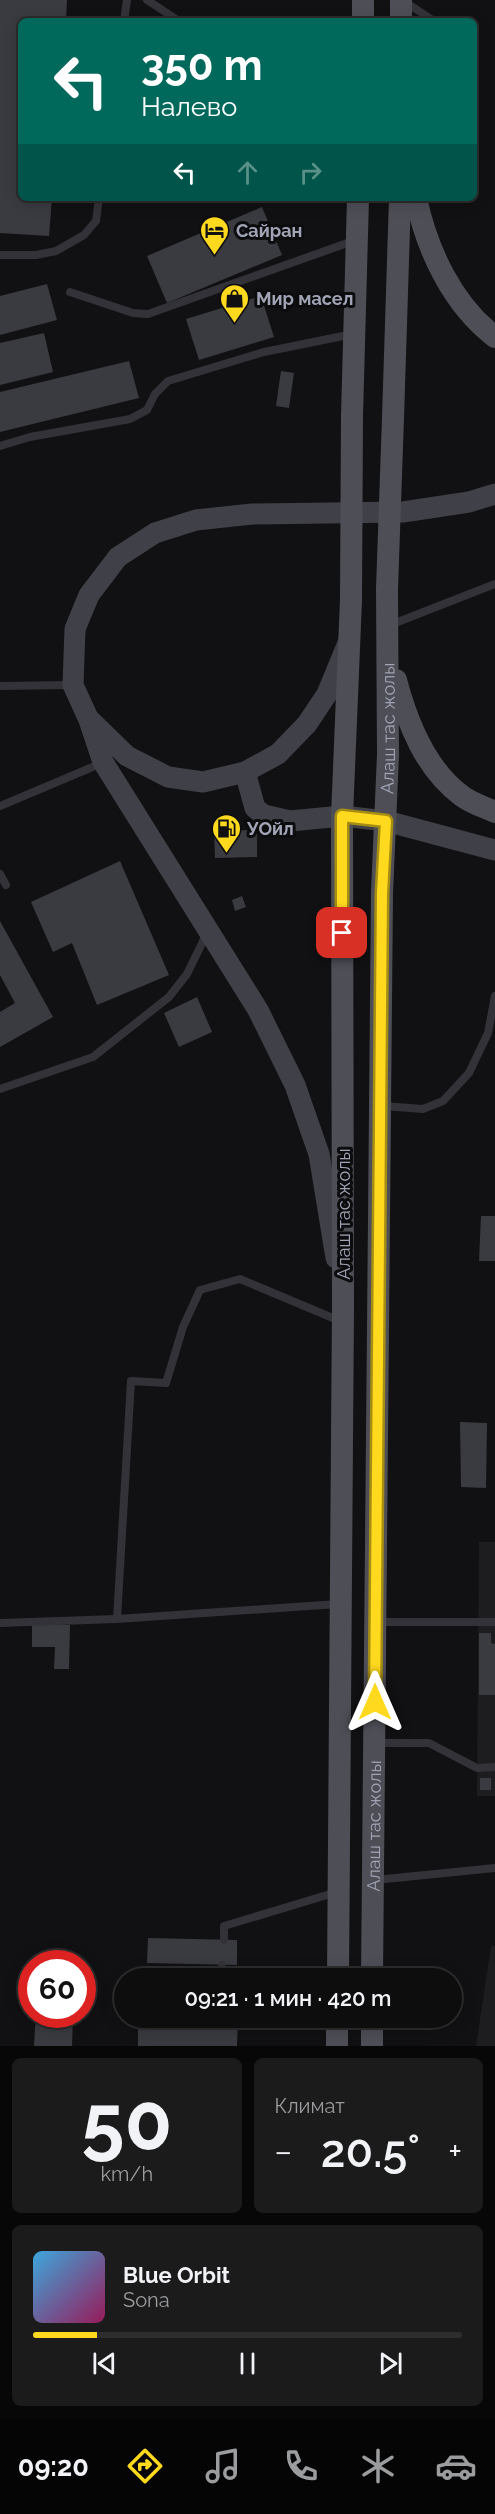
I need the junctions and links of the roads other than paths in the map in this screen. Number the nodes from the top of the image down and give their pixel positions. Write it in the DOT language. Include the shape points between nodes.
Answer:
graph roads {
  1 [pos="127,0"];
  2 [pos="147,0"];
  3 [pos="363,0"];
  4 [pos="402,0"];
  5 [pos="124,18"];
  6 [pos="174,18"];
  7 [pos="363,18"];
  8 [pos="401,18"];
  9 [pos="429,18"];
  10 [pos="99,201"];
  11 [pos="358,201"];
  12 [pos="400,201"];
  13 [pos="417,201"];
  14 [pos="357,239"];
  15 [pos="0,255"];
  16 [pos="70,292"];
  17 [pos="354,333"];
  18 [pos="495,338"];
  19 [pos="0,446"];
  20 [pos="495,494"];
  21 [pos="495,584"];
  22 [pos="388,626"];
  23 [pos="348,643"];
  24 [pos="388,649"];
  25 [pos="73,685"];
  26 [pos="0,686"];
  27 [pos="89,720"];
  28 [pos="103,762"];
  29 [pos="245,772"];
  30 [pos="0,806"];
  31 [pos="495,812"];
  32 [pos="342,816"];
  33 [pos="386,821"];
  34 [pos="495,850"];
  35 [pos="0,874"];
  36 [pos="6,885"];
  37 [pos="208,932"];
  38 [pos="495,996"];
  39 [pos="0,1089"];
  40 [pos="382,1106"];
  41 [pos="343,1315"];
  42 [pos="339,1604"];
  43 [pos="117,1618"];
  44 [pos="375,1622"];
  45 [pos="495,1622"];
  46 [pos="0,1623"];
  47 [pos="375,1743"];
  48 [pos="495,1767"];
  49 [pos="495,1868"];
  50 [pos="373,1881"];
  51 [pos="338,1892"];
  52 [pos="224,1940"];
  53 [pos="338,1968"];
  54 [pos="372,1968"];
  55 [pos="338,2028"];
  56 [pos="372,2028"];
  57 [pos="337,2046"];
  58 [pos="372,2046"];
  1 -- 5 [label="lane"];
  2 -- 6 [label="lane"];
  3 -- 7 [label="main road"];
  4 -- 8 [label="main road"];
  4 -- 9 [label="lane"];
  10 -- 15 [label="lane" via="96,221 84,235 56,251"];
  11 -- 14 [label="main road, Алаш тас жолы"];
  12 -- 22 [label="main road, Алаш тас жолы, bridge"];
  13 -- 18 [label="main road" via="422,226 447,284"];
  14 -- 16 [label="lane" via="148,314"];
  14 -- 17 [label="main road, Алаш тас жолы"];
  17 -- 19 [label="lane" via="264,352 168,381 147,410 130,419"];
  17 -- 23 [label="main road, Алаш тас жолы, bridge"];
  20 -- 25 [label="main road" via="403,512 252,514 196,520 155,533 118,557 89,595 75,629"];
  21 -- 22 [label="lane"];
  22 -- 24 [label="main road, Алаш тас жолы"];
  23 -- 29 [label="main road" via="327,694 307,724 278,754"];
  23 -- 32 [label="main road, Алаш тас жолы"];
  24 -- 31 [label="main road" via="406,718 429,762 461,795"];
  24 -- 33 [label="main road, Алаш тас жолы"];
  25 -- 26 [label="lane"];
  25 -- 27 [label="main road"];
  27 -- 28 [label="main road"];
  27 -- 29 [label="main road" via="127,756 168,777 203,782"];
  28 -- 30 [label="lane"];
  28 -- 37 [label="main road"];
  29 -- 32 [label="main road" via="255,808 264,815 290,821"];
  32 -- 33 [label="main road"];
  32 -- 41 [label="main road, Алаш тас жолы"];
  33 -- 34 [label="main road"];
  33 -- 40 [label="main road, Алаш тас жолы"];
  35 -- 36 [label="lane"];
  37 -- 39 [label="lane" via="187,974 169,997 93,1058"];
  37 -- 41 [label="main road" via="258,1010 295,1085 320,1154"];
  38 -- 40 [label="lane" via="488,1034 469,1073 443,1101 423,1109"];
  40 -- 44 [label="main road, Алаш тас жолы"];
  41 -- 42 [label="main road, Алаш тас жолы"];
  41 -- 43 [label="lane" via="240,1279 200,1290 183,1326 166,1383 131,1381"];
  42 -- 43 [label="lane"];
  42 -- 51 [label="main road, Алаш тас жолы"];
  43 -- 46 [label="lane"];
  44 -- 45 [label="lane"];
  44 -- 47 [label="main road, Алаш тас жолы"];
  47 -- 48 [label="lane" via="429,1743 477,1768"];
  47 -- 50 [label="main road, Алаш тас жолы"];
  49 -- 50 [label="lane"];
  50 -- 54 [label="main road, Алаш тас жолы"];
  51 -- 52 [label="lane" via="224,1926"];
  51 -- 53 [label="main road, Алаш тас жолы"];
  55 -- 57 [label="main road"];
  56 -- 58 [label="main road"];
}
